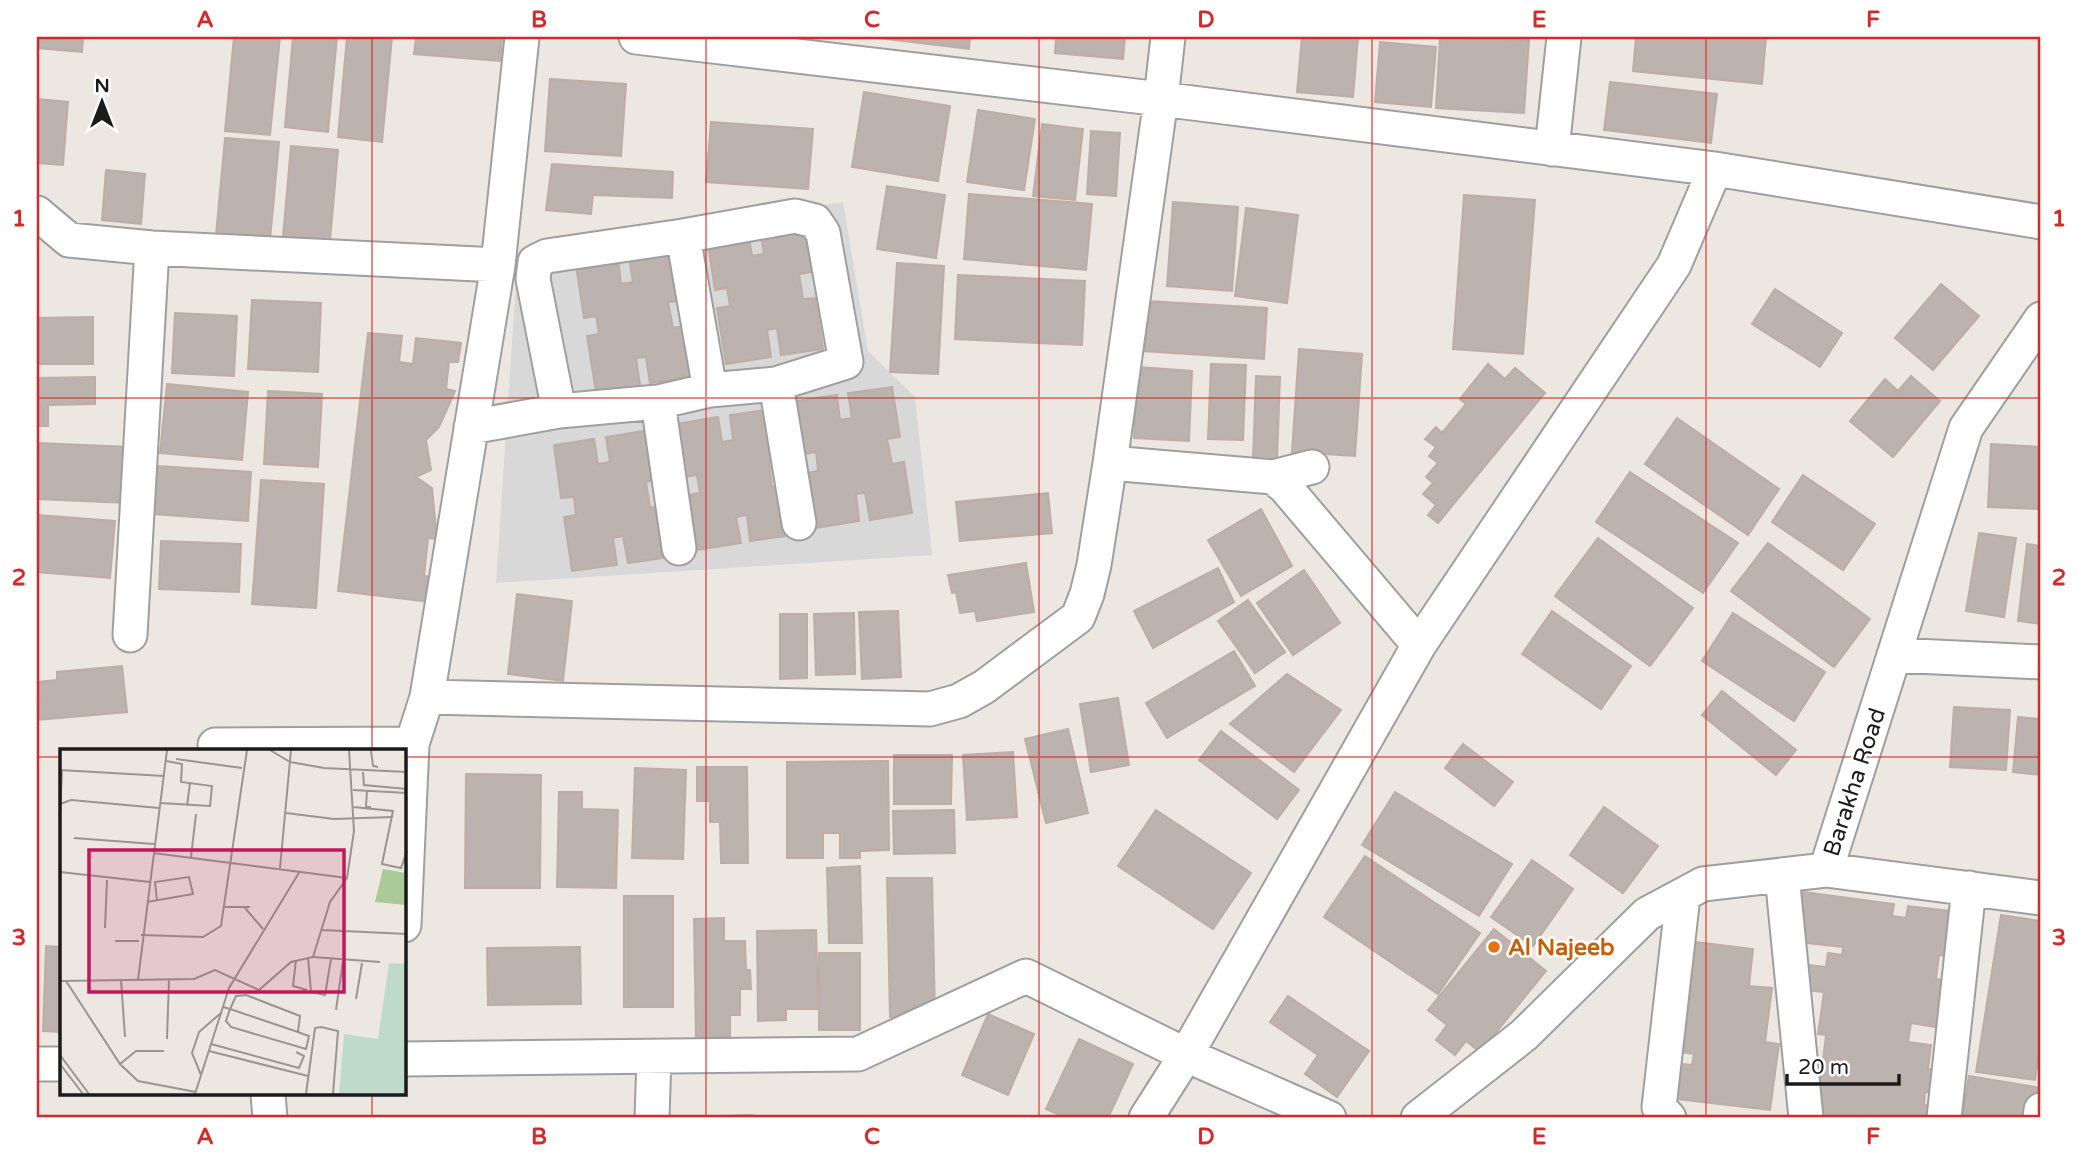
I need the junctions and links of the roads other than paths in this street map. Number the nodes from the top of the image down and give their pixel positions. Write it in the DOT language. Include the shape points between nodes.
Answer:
graph roads {
  1 [pos="522,37"];
  2 [pos="636,37"];
  3 [pos="1168,37"];
  4 [pos="1564,37"];
  5 [pos="829,48"];
  6 [pos="1161,99"];
  7 [pos="1552,149"];
  8 [pos="1715,169"];
  9 [pos="37,213"];
  10 [pos="2041,222"];
  11 [pos="683,236"];
  12 [pos="152,248"];
  13 [pos="498,265"];
  14 [pos="2041,319"];
  15 [pos="776,384"];
  16 [pos="710,390"];
  17 [pos="658,402"];
  18 [pos="559,411"];
  19 [pos="471,427"];
  20 [pos="1111,463"];
  21 [pos="1312,467"];
  22 [pos="1273,477"];
  23 [pos="799,523"];
  24 [pos="679,548"];
  25 [pos="131,635"];
  26 [pos="1419,645"];
  27 [pos="1895,655"];
  28 [pos="2041,662"];
  29 [pos="427,697"];
  30 [pos="412,744"];
  31 [pos="215,746"];
  32 [pos="1826,870"];
  33 [pos="1782,874"];
  34 [pos="406,880"];
  35 [pos="1969,888"];
  36 [pos="1683,896"];
  37 [pos="2041,898"];
  38 [pos="1186,1055"];
  39 [pos="654,1057"];
  40 [pos="406,1059"];
  41 [pos="37,1064"];
  42 [pos="60,1064"];
  43 [pos="268,1096"];
  44 [pos="2041,1110"];
  45 [pos="1325,1117"];
  46 [pos="270,1118"];
  47 [pos="652,1118"];
  48 [pos="1146,1118"];
  49 [pos="1418,1118"];
  50 [pos="1669,1118"];
  51 [pos="1806,1118"];
  52 [pos="1944,1118"];
  53 [pos="2040,1118"];
  1 -- 13 [label="street"];
  2 -- 5 [label="street"];
  3 -- 6 [label="street"];
  4 -- 7 [label="street"];
  5 -- 6 [label="street"];
  6 -- 7 [label="street"];
  6 -- 20 [label="street"];
  7 -- 8 [label="street"];
  8 -- 10 [label="street"];
  8 -- 26 [label="street" via="1674,265"];
  9 -- 12 [label="street" via="69,240"];
  11 -- 15 [label="street" via="795,216 815,221 822,233 846,362"];
  11 -- 16 [label="street"];
  11 -- 18 [label="street" via="547,256 535,262 533,279"];
  12 -- 13 [label="street"];
  12 -- 25 [label="street"];
  13 -- 19 [label="street"];
  14 -- 27 [label="street, Barakha Road" via="1966,428"];
  15 -- 16 [label="street"];
  15 -- 23 [label="street"];
  16 -- 17 [label="street"];
  17 -- 18 [label="street"];
  17 -- 24 [label="street"];
  18 -- 19 [label="street"];
  19 -- 29 [label="street"];
  20 -- 22 [label="street"];
  20 -- 29 [label="street" via="1094,565 1078,617 959,701 930,709"];
  21 -- 22 [label="street"];
  22 -- 26 [label="street"];
  26 -- 38 [label="street"];
  27 -- 28 [label="street"];
  27 -- 32 [label="street, Barakha Road"];
  29 -- 30 [label="street"];
  30 -- 31 [label="street"];
  30 -- 34 [label="street"];
  32 -- 33 [label="street, Barakha Road"];
  32 -- 35 [label="street"];
  33 -- 36 [label="street, Barakha Road" via="1703,884"];
  33 -- 51 [label="street"];
  35 -- 37 [label="street"];
  35 -- 52 [label="street"];
  36 -- 49 [label="street, Barakha Road" via="1647,914 1524,1035"];
  36 -- 50 [label="street" via="1660,1107"];
  38 -- 39 [label="street" via="1026,976 858,1054"];
  38 -- 45 [label="street"];
  38 -- 48 [label="street"];
  39 -- 40 [label="street"];
  39 -- 47 [label="street"];
  41 -- 42 [label="street"];
  43 -- 46 [label="street"];
  44 -- 53 [label="street"];
}
